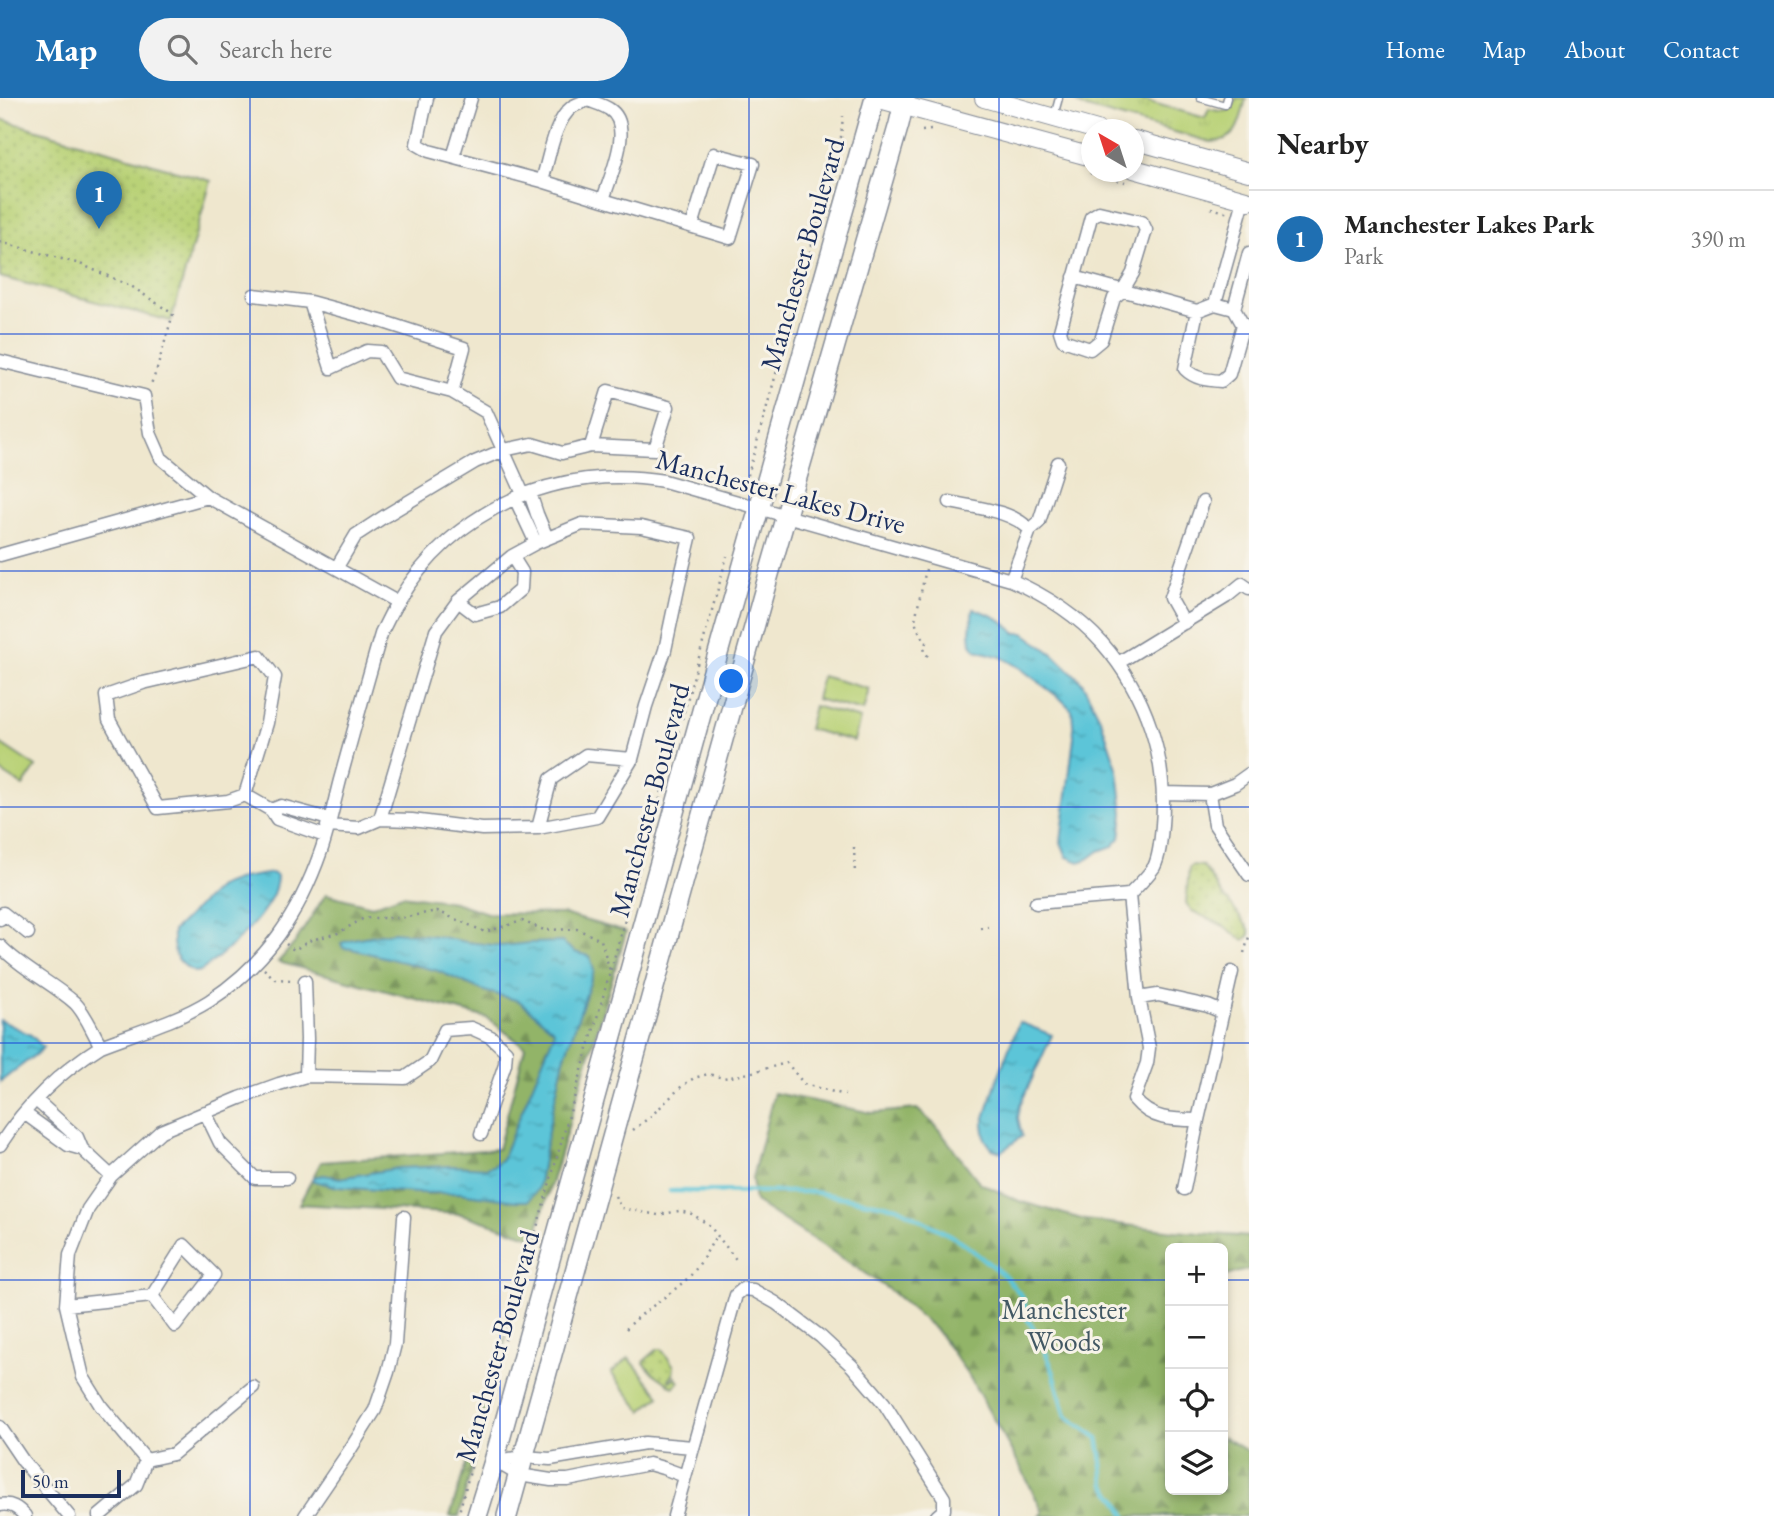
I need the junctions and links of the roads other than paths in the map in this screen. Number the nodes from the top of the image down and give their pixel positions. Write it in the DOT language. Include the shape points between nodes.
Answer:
graph roads {
  1 [pos="427,98"];
  2 [pos="471,98"];
  3 [pos="875,98"];
  4 [pos="984,98"];
  5 [pos="1059,98"];
  6 [pos="1200,98"];
  7 [pos="1227,98"];
  8 [pos="588,99"];
  9 [pos="904,102"];
  10 [pos="611,103"];
  11 [pos="1054,117"];
  12 [pos="1081,125"];
  13 [pos="1144,143"];
  14 [pos="1081,154"];
  15 [pos="453,157"];
  16 [pos="1144,172"];
  17 [pos="1249,173"];
  18 [pos="542,181"];
  19 [pos="603,200"];
  20 [pos="1246,201"];
  21 [pos="692,226"];
  22 [pos="1249,253"];
  23 [pos="1074,277"];
  24 [pos="1123,290"];
  25 [pos="254,295"];
  26 [pos="310,302"];
  27 [pos="1215,304"];
  28 [pos="1234,309"];
  29 [pos="1197,311"];
  30 [pos="1246,326"];
  31 [pos="0,361"];
  32 [pos="452,392"];
  33 [pos="591,446"];
  34 [pos="504,450"];
  35 [pos="1058,463"];
  36 [pos="523,495"];
  37 [pos="208,497"];
  38 [pos="950,502"];
  39 [pos="1203,502"];
  40 [pos="760,508"];
  41 [pos="786,515"];
  42 [pos="1030,530"];
  43 [pos="542,540"];
  44 [pos="0,555"];
  45 [pos="512,556"];
  46 [pos="337,567"];
  47 [pos="1011,580"];
  48 [pos="1249,589"];
  49 [pos="397,601"];
  50 [pos="458,601"];
  51 [pos="1184,623"];
  52 [pos="1118,663"];
  53 [pos="632,759"];
  54 [pos="1249,774"];
  55 [pos="1163,793"];
  56 [pos="1210,794"];
  57 [pos="245,795"];
  58 [pos="380,819"];
  59 [pos="327,827"];
  60 [pos="538,828"];
  61 [pos="1249,875"];
  62 [pos="1129,895"];
  63 [pos="1036,903"];
  64 [pos="0,919"];
  65 [pos="28,933"];
  66 [pos="0,946"];
  67 [pos="1232,972"];
  68 [pos="305,981"];
  69 [pos="1139,998"];
  70 [pos="1222,1012"];
  71 [pos="101,1046"];
  72 [pos="306,1076"];
  73 [pos="36,1100"];
  74 [pos="205,1112"];
  75 [pos="24,1113"];
  76 [pos="1198,1120"];
  77 [pos="481,1134"];
  78 [pos="0,1144"];
  79 [pos="82,1149"];
  80 [pos="111,1176"];
  81 [pos="287,1178"];
  82 [pos="1184,1189"];
  83 [pos="404,1217"];
  84 [pos="152,1296"];
  85 [pos="65,1305"];
  86 [pos="253,1387"];
  87 [pos="0,1427"];
  88 [pos="693,1447"];
  89 [pos="146,1460"];
  90 [pos="495,1461"];
  91 [pos="521,1466"];
  92 [pos="685,1476"];
  93 [pos="0,1505"];
  94 [pos="25,1516"];
  95 [pos="69,1516"];
  96 [pos="99,1516"];
  97 [pos="305,1516"];
  98 [pos="477,1516"];
  99 [pos="507,1516"];
  100 [pos="674,1516"];
  101 [pos="937,1516"];
  1 -- 15 [label="street" via="418,144"];
  2 -- 15 [label="street"];
  3 -- 9 [label="street"];
  3 -- 40 [label="main road, Manchester Boulevard"];
  4 -- 11 [label="street"];
  5 -- 11 [label="lane"];
  6 -- 7 [label="lane" via="1225,105"];
  8 -- 10 [label="street"];
  8 -- 18 [label="street" via="575,105 559,123"];
  9 -- 14 [label="street"];
  9 -- 41 [label="main road, Manchester Boulevard"];
  10 -- 19 [label="street" via="622,137"];
  11 -- 12 [label="street"];
  13 -- 17 [label="street"];
  15 -- 18 [label="street"];
  16 -- 20 [label="street"];
  17 -- 20 [label="street"];
  18 -- 19 [label="street"];
  19 -- 21 [label="street"];
  20 -- 27 [label="street"];
  21 -- 21 [label="street" via="730,238 753,164 713,154"];
  22 -- 28 [label="street"];
  23 -- 24 [label="street"];
  23 -- 24 [label="street" via="1060,331 1063,340 1090,349 1101,340 1114,298"];
  23 -- 24 [label="street" via="1091,217 1099,212 1142,222 1146,230 1133,274"];
  24 -- 29 [label="street"];
  25 -- 26 [label="street"];
  26 -- 32 [label="street" via="464,348"];
  26 -- 32 [label="street" via="331,368 367,351 381,352 397,378"];
  27 -- 28 [label="street"];
  27 -- 29 [label="street"];
  28 -- 30 [label="street"];
  29 -- 30 [label="street" via="1185,369 1203,380 1221,381 1229,374"];
  31 -- 37 [label="street" via="144,396 150,433 161,458"];
  32 -- 34 [label="street" via="486,412"];
  33 -- 33 [label="street" via="608,391 668,407 655,449"];
  33 -- 34 [label="street" via="562,453 532,444"];
  34 -- 36 [label="street"];
  34 -- 46 [label="street" via="475,462 356,535"];
  35 -- 42 [label="street" via="1039,522"];
  36 -- 40 [label="street, Manchester Lakes Drive" via="575,480 643,478"];
  36 -- 43 [label="street"];
  36 -- 49 [label="street, Manchester Lakes Drive" via="460,531"];
  37 -- 44 [label="street"];
  37 -- 46 [label="street"];
  38 -- 42 [label="street" via="1013,516"];
  39 -- 51 [label="street" via="1170,598"];
  40 -- 41 [label="street, Manchester Lakes Drive"];
  40 -- 90 [label="main road, Manchester Boulevard"];
  41 -- 47 [label="street, Manchester Lakes Drive"];
  41 -- 91 [label="main road, Manchester Boulevard"];
  42 -- 47 [label="street"];
  43 -- 45 [label="street"];
  43 -- 53 [label="street" via="582,524 641,527 690,538 665,650"];
  45 -- 50 [label="street"];
  45 -- 50 [label="street" via="522,572 521,589 500,607 475,614"];
  46 -- 49 [label="street"];
  47 -- 52 [label="street, Manchester Lakes Drive" via="1078,620"];
  48 -- 51 [label="street" via="1242,584"];
  49 -- 59 [label="street, Manchester Lakes Drive" via="382,631"];
  50 -- 58 [label="street" via="436,631"];
  51 -- 52 [label="street"];
  52 -- 55 [label="street, Manchester Lakes Drive" via="1151,727"];
  53 -- 60 [label="street" via="597,817"];
  53 -- 60 [label="street" via="586,755 551,779"];
  54 -- 56 [label="street"];
  55 -- 56 [label="street"];
  55 -- 62 [label="street, Manchester Lakes Drive" via="1155,864"];
  56 -- 61 [label="street" via="1215,825"];
  57 -- 57 [label="street" via="267,723 275,677 259,656 106,696 109,720 158,808"];
  57 -- 59 [label="street" via="271,810 276,819"];
  58 -- 59 [label="street" via="359,828"];
  58 -- 60 [label="street" via="481,829"];
  59 -- 71 [label="street, Manchester Lakes Drive" via="292,916 244,974 189,1012"];
  62 -- 63 [label="street"];
  62 -- 69 [label="street"];
  64 -- 65 [label="street" via="3,913"];
  66 -- 71 [label="street" via="77,1005"];
  67 -- 70 [label="street"];
  68 -- 72 [label="street"];
  69 -- 70 [label="street" via="1158,995"];
  69 -- 76 [label="street" via="1149,1048 1134,1099 1156,1116"];
  70 -- 76 [label="street"];
  71 -- 73 [label="street, Manchester Lakes Drive"];
  72 -- 74 [label="street"];
  72 -- 77 [label="street" via="405,1078 430,1061 445,1030 471,1028 506,1051"];
  73 -- 75 [label="street, Manchester Lakes Drive"];
  73 -- 79 [label="street" via="77,1137"];
  74 -- 80 [label="street" via="161,1131"];
  74 -- 81 [label="street" via="220,1143 255,1178"];
  75 -- 78 [label="street, Manchester Lakes Drive"];
  75 -- 79 [label="street" via="68,1145"];
  76 -- 82 [label="street"];
  79 -- 80 [label="street"];
  80 -- 85 [label="street" via="88,1209 70,1255"];
  83 -- 97 [label="street" via="395,1344 388,1372 375,1410"];
  84 -- 84 [label="street" via="184,1245 214,1275 175,1326"];
  84 -- 85 [label="street"];
  85 -- 89 [label="street" via="83,1377"];
  86 -- 89 [label="street" via="173,1454"];
  87 -- 95 [label="street"];
  88 -- 91 [label="street" via="645,1443"];
  88 -- 92 [label="street"];
  88 -- 101 [label="street" via="736,1295 743,1289 753,1290 821,1337 884,1403 944,1498 944,1510"];
  89 -- 96 [label="street" via="136,1485"];
  90 -- 91 [label="street"];
  90 -- 98 [label="main road, Manchester Boulevard"];
  91 -- 92 [label="street" via="568,1480 649,1464"];
  91 -- 99 [label="main road, Manchester Boulevard"];
  92 -- 100 [label="street"];
  93 -- 94 [label="street" via="18,1508"];
}
